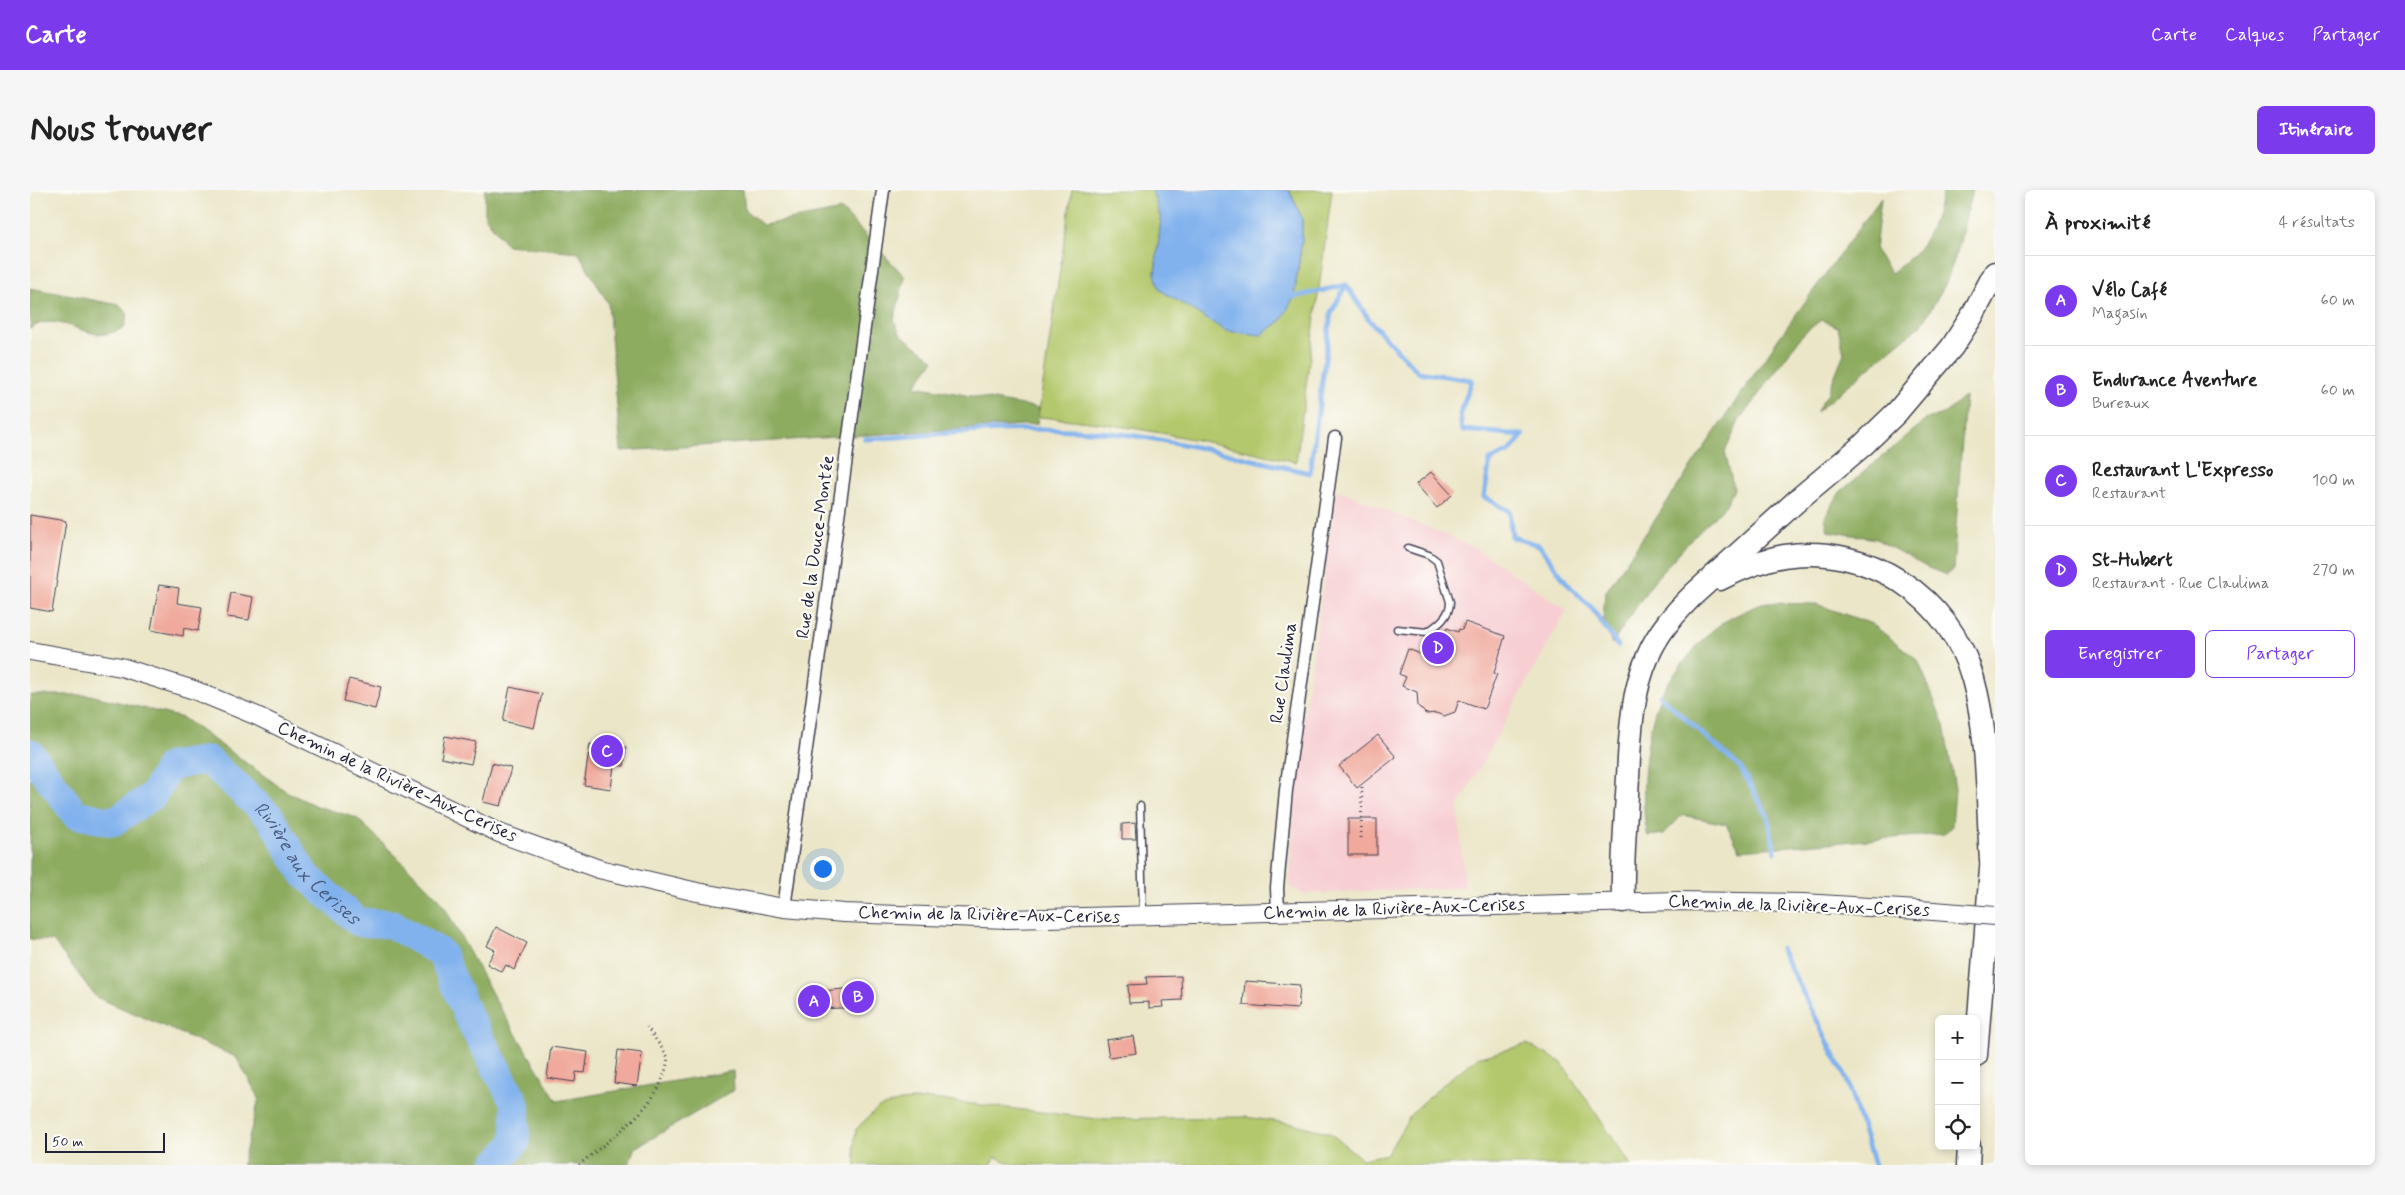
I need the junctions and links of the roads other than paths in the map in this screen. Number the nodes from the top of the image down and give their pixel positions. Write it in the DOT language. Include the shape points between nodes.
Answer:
graph roads {
  1 [pos="883,190"];
  2 [pos="1995,273"];
  3 [pos="1335,438"];
  4 [pos="1408,548"];
  5 [pos="1693,595"];
  6 [pos="1397,629"];
  7 [pos="30,652"];
  8 [pos="1140,806"];
  9 [pos="1995,810"];
  10 [pos="1991,860"];
  11 [pos="1623,901"];
  12 [pos="784,908"];
  13 [pos="1278,913"];
  14 [pos="1143,916"];
  15 [pos="1995,916"];
  16 [pos="1979,1015"];
  17 [pos="1969,1150"];
  18 [pos="1968,1165"];
  1 -- 12 [label="street, Rue de la Douce-Montée"];
  2 -- 5 [label="highway" via="1952,347 1897,412"];
  3 -- 13 [label="street, Rue Claulima" via="1286,790 1277,888"];
  4 -- 6 [label="lane" via="1437,561 1450,609 1426,632"];
  5 -- 10 [label="highway" via="1722,578 1763,561 1806,555 1832,556 1868,565 1916,592 1951,630 1962,649 1973,681 1983,750"];
  5 -- 11 [label="highway" via="1653,644 1639,683 1630,748"];
  7 -- 12 [label="main road, Chemin de la Rivière-Aux-Cerises" via="121,667 194,690 257,716 499,833 590,866 697,892"];
  8 -- 14 [label="lane"];
  9 -- 10 [label="highway"];
  10 -- 16 [label="highway"];
  11 -- 13 [label="main road, Chemin de la Rivière-Aux-Cerises"];
  11 -- 15 [label="main road, Chemin de la Rivière-Aux-Cerises, bridge" via="1777,902"];
  12 -- 14 [label="main road, Chemin de la Rivière-Aux-Cerises" via="1008,919"];
  13 -- 14 [label="main road, Chemin de la Rivière-Aux-Cerises"];
  17 -- 18 [label="highway"];
}
